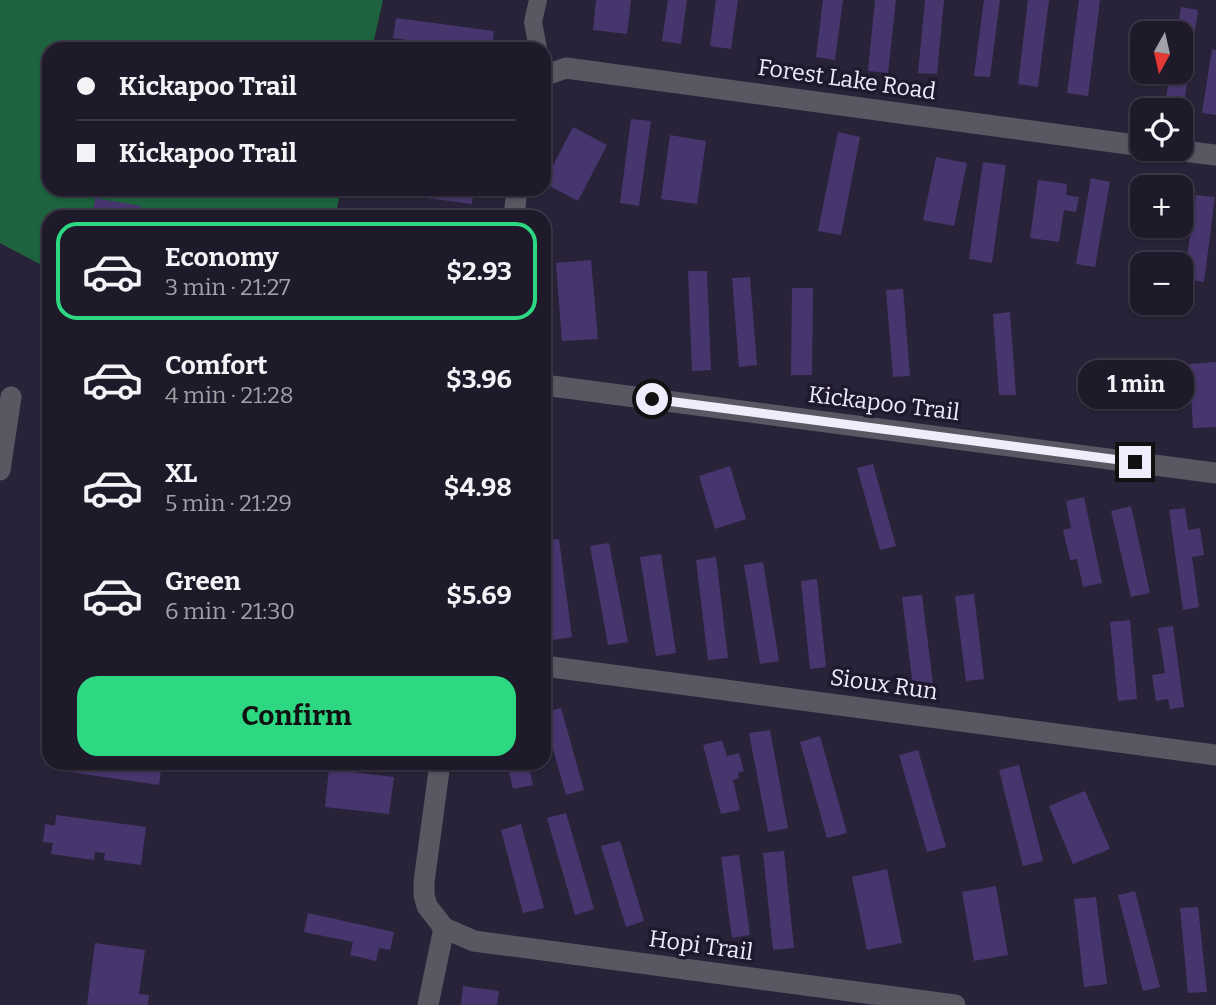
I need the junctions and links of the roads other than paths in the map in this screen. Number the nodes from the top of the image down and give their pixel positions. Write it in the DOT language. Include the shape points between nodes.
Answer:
graph roads {
  1 [pos="538,0"];
  2 [pos="537,42"];
  3 [pos="551,73"];
  4 [pos="1130,144"];
  5 [pos="1193,152"];
  6 [pos="1216,155"];
  7 [pos="551,386"];
  8 [pos="11,397"];
  9 [pos="0,470"];
  10 [pos="1216,473"];
  11 [pos="551,667"];
  12 [pos="1216,755"];
  13 [pos="439,770"];
  14 [pos="444,928"];
  15 [pos="428,1005"];
  16 [pos="955,1005"];
  1 -- 2 [label="lane" via="533,22"];
  3 -- 4 [label="street, Forest Lake Road" via="566,68"];
  5 -- 6 [label="street"];
  7 -- 10 [label="street, Kickapoo Trail"];
  8 -- 9 [label="street"];
  11 -- 12 [label="street, Sioux Run"];
  13 -- 14 [label="street" via="424,882 427,906"];
  14 -- 15 [label="street"];
  14 -- 16 [label="street, Hopi Trail" via="474,941"];
}
